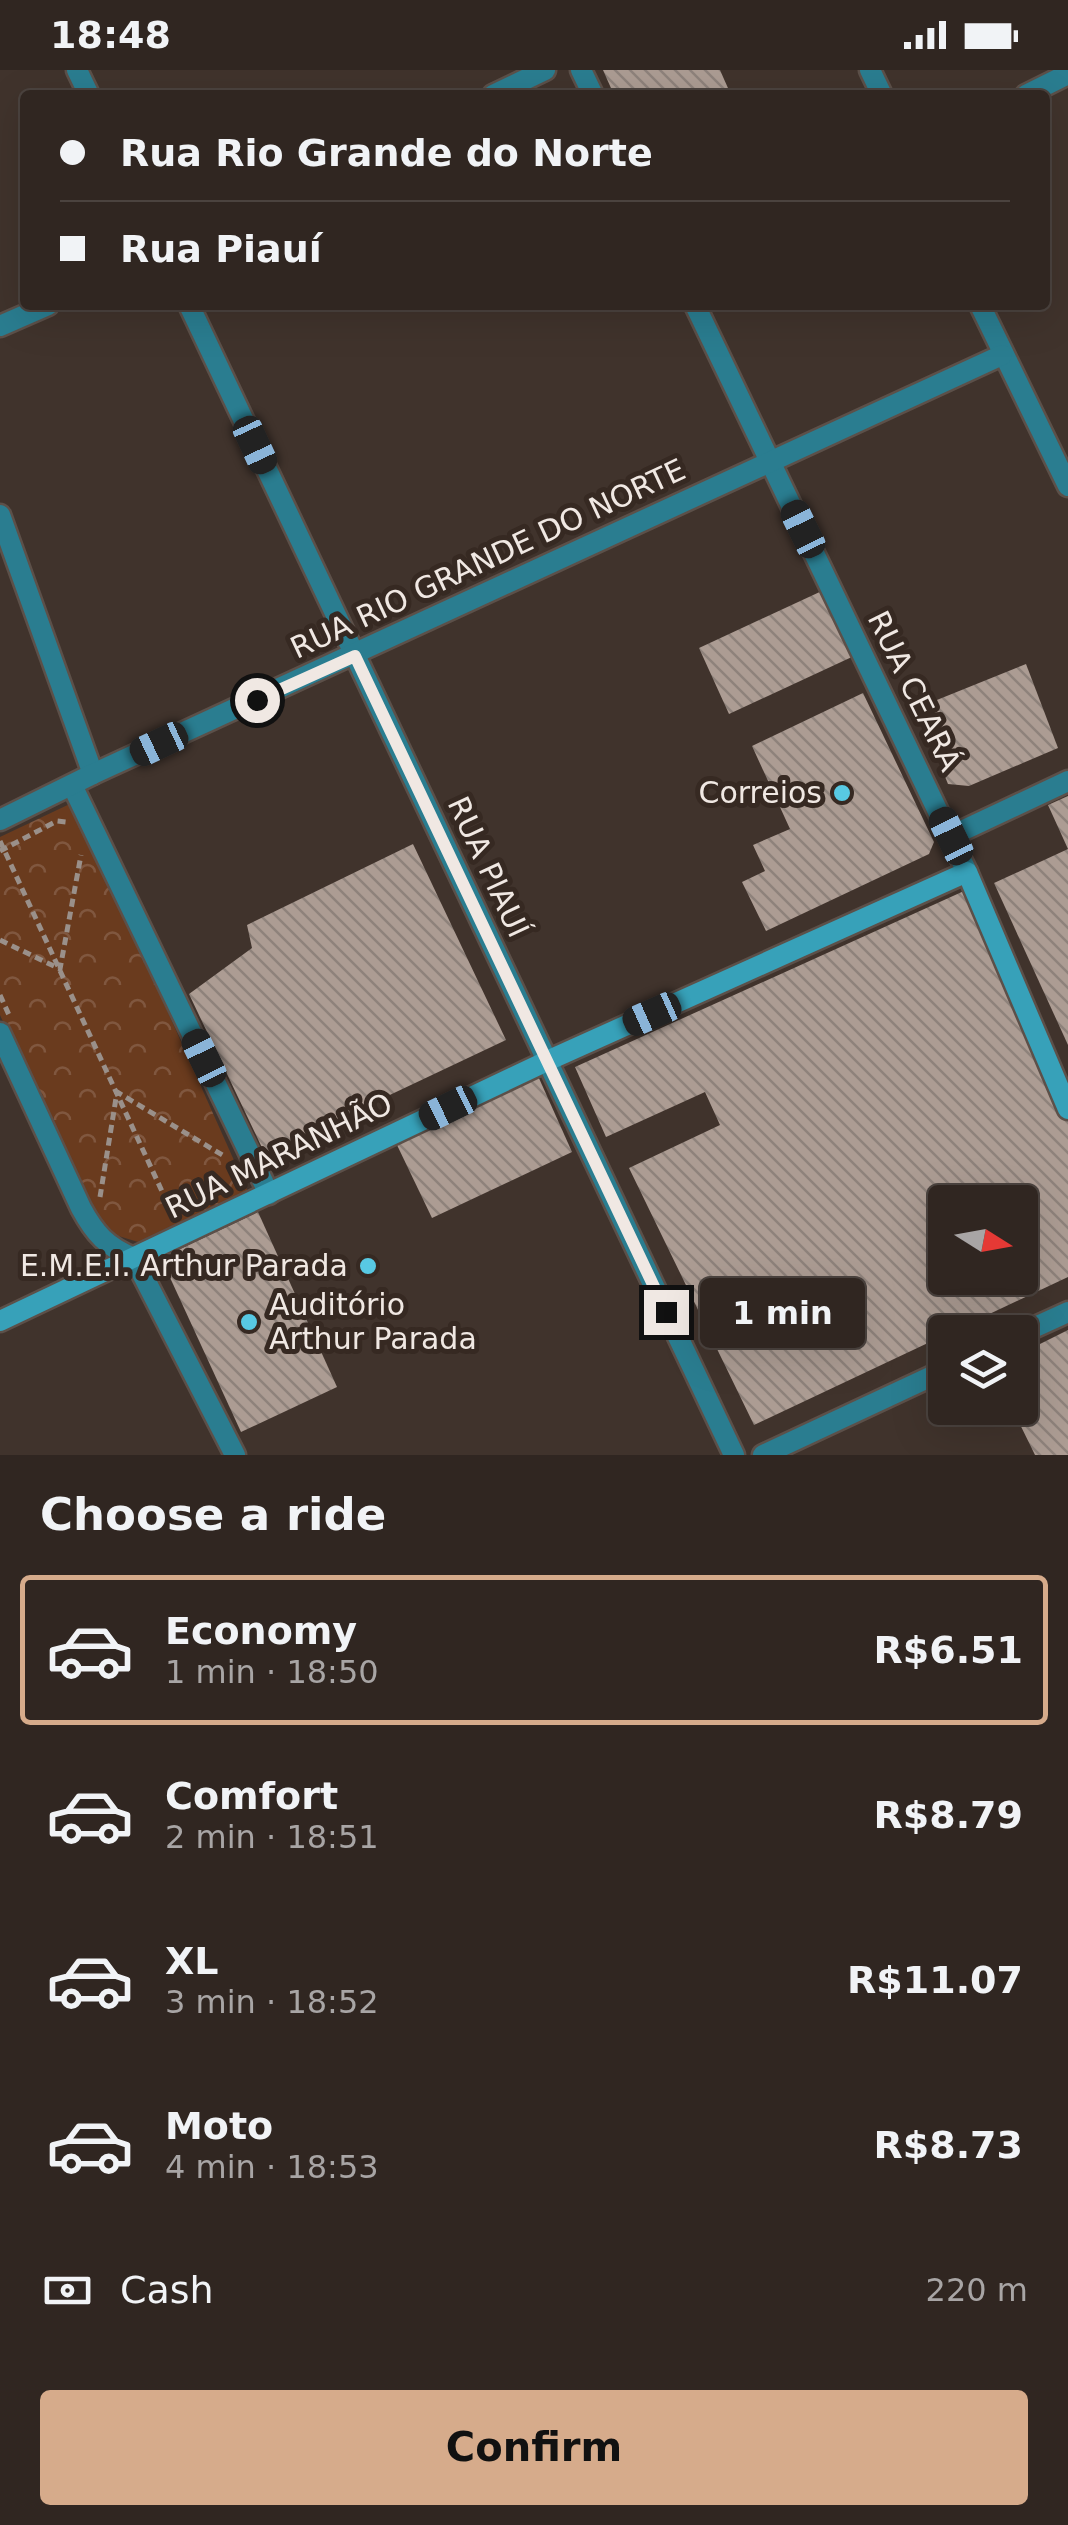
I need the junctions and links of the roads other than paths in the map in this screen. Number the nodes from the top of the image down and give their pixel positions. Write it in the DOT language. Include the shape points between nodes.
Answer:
graph roads {
  1 [pos="545,70"];
  2 [pos="1068,74"];
  3 [pos="503,90"];
  4 [pos="1036,90"];
  5 [pos="37,310"];
  6 [pos="191,310"];
  7 [pos="697,310"];
  8 [pos="982,310"];
  9 [pos="0,326"];
  10 [pos="1002,355"];
  11 [pos="770,460"];
  12 [pos="1068,486"];
  13 [pos="0,515"];
  14 [pos="355,656"];
  15 [pos="94,774"];
  16 [pos="1068,781"];
  17 [pos="72,785"];
  18 [pos="0,820"];
  19 [pos="951,836"];
  20 [pos="966,872"];
  21 [pos="8,1032"];
  22 [pos="547,1061"];
  23 [pos="1068,1109"];
  24 [pos="269,1194"];
  25 [pos="134,1258"];
  26 [pos="1068,1312"];
  27 [pos="0,1322"];
  28 [pos="1038,1326"];
  29 [pos="928,1378"];
  30 [pos="234,1455"];
  31 [pos="734,1455"];
  32 [pos="763,1455"];
  1 -- 3 [label="street"];
  2 -- 4 [label="street"];
  5 -- 9 [label="street"];
  6 -- 14 [label="street, RUA PIAUÍ"];
  7 -- 11 [label="street, RUA CEARÁ"];
  8 -- 10 [label="street"];
  10 -- 11 [label="street, RUA RIO GRANDE DO NORTE"];
  10 -- 12 [label="street"];
  11 -- 14 [label="street, RUA RIO GRANDE DO NORTE"];
  11 -- 19 [label="street, RUA CEARÁ"];
  13 -- 15 [label="street"];
  14 -- 15 [label="street, RUA RIO GRANDE DO NORTE"];
  14 -- 22 [label="street, RUA PIAUÍ"];
  15 -- 17 [label="street, RUA RIO GRANDE DO NORTE"];
  16 -- 19 [label="street"];
  17 -- 18 [label="street, RUA RIO GRANDE DO NORTE"];
  17 -- 24 [label="street"];
  19 -- 20 [label="street, RUA CEARÁ"];
  20 -- 22 [label="main road, RUA MARANHÃO"];
  20 -- 23 [label="main road, RUA CEARÁ"];
  21 -- 25 [label="street" via="95,1232"];
  22 -- 24 [label="main road, RUA MARANHÃO"];
  22 -- 31 [label="street, RUA PIAUÍ"];
  24 -- 25 [label="main road, RUA MARANHÃO"];
  25 -- 27 [label="main road, RUA MARANHÃO"];
  25 -- 30 [label="street"];
  26 -- 28 [label="street"];
  29 -- 32 [label="street"];
}
